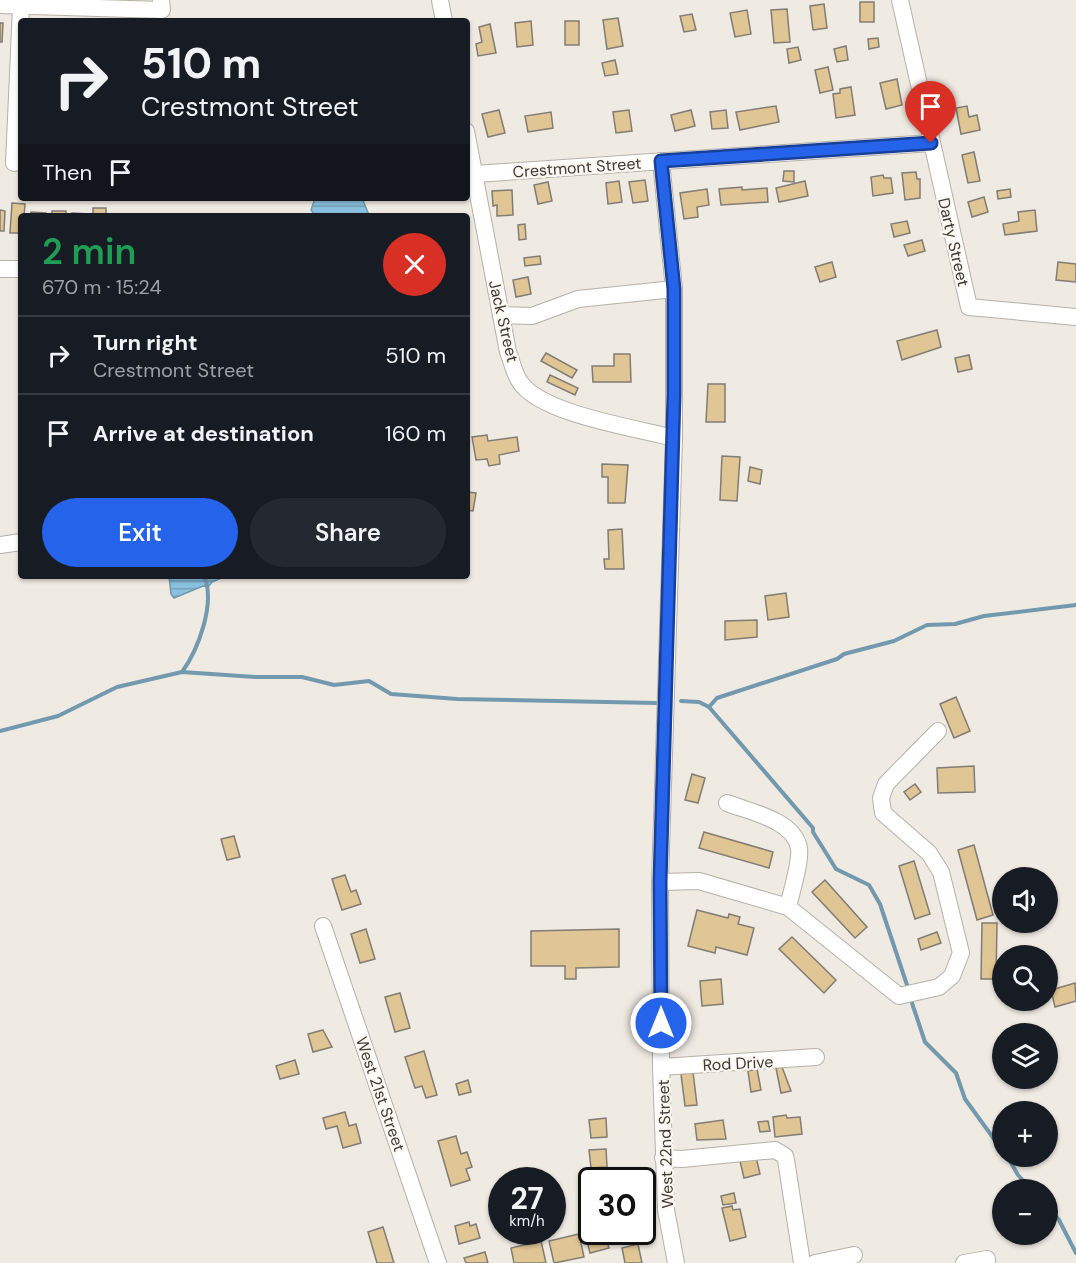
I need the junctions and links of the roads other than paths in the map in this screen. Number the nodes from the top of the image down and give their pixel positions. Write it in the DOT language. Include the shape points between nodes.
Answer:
graph roads {
  1 [pos="161,0"];
  2 [pos="440,0"];
  3 [pos="900,0"];
  4 [pos="0,5"];
  5 [pos="21,8"];
  6 [pos="21,18"];
  7 [pos="443,18"];
  8 [pos="18,74"];
  9 [pos="931,143"];
  10 [pos="470,150"];
  11 [pos="661,161"];
  12 [pos="14,163"];
  13 [pos="475,174"];
  14 [pos="0,268"];
  15 [pos="18,269"];
  16 [pos="674,289"];
  17 [pos="501,315"];
  18 [pos="1076,317"];
  19 [pos="674,438"];
  20 [pos="18,543"];
  21 [pos="0,545"];
  22 [pos="938,732"];
  23 [pos="727,803"];
  24 [pos="660,882"];
  25 [pos="788,907"];
  26 [pos="323,926"];
  27 [pos="816,1057"];
  28 [pos="661,1067"];
  29 [pos="663,1158"];
  30 [pos="854,1255"];
  31 [pos="438,1263"];
  32 [pos="676,1263"];
  33 [pos="802,1263"];
  34 [pos="815,1263"];
  35 [pos="964,1263"];
  36 [pos="987,1263"];
  1 -- 5 [label="street" via="162,10"];
  2 -- 7 [label="street"];
  3 -- 9 [label="street, Darty Street"];
  4 -- 5 [label="street"];
  5 -- 6 [label="street"];
  8 -- 12 [label="street"];
  9 -- 11 [label="street, Crestmont Street"];
  9 -- 18 [label="street, Darty Street" via="969,307"];
  10 -- 13 [label="street, Jack Street"];
  11 -- 13 [label="street, Crestmont Street"];
  11 -- 16 [label="street, West 22nd Street"];
  13 -- 17 [label="street, Jack Street"];
  14 -- 15 [label="street"];
  16 -- 17 [label="street" via="578,299 532,316"];
  16 -- 19 [label="street, West 22nd Street"];
  17 -- 19 [label="street, Jack Street" via="508,352 520,383 544,403"];
  19 -- 24 [label="street, West 22nd Street"];
  20 -- 21 [label="street"];
  22 -- 25 [label="street" via="886,784 882,798 884,813 929,853 941,872 961,953 952,976 939,987 899,996"];
  23 -- 25 [label="street" via="781,825 794,836 799,850"];
  24 -- 25 [label="street" via="699,881"];
  24 -- 28 [label="street, West 22nd Street"];
  26 -- 31 [label="street, West 21st Street"];
  27 -- 28 [label="street, Rod Drive"];
  28 -- 29 [label="street, West 22nd Street"];
  29 -- 32 [label="street, West 22nd Street" via="666,1209"];
  29 -- 33 [label="street" via="780,1152 786,1160"];
  30 -- 34 [label="street"];
  35 -- 36 [label="street" via="987,1259"];
}
